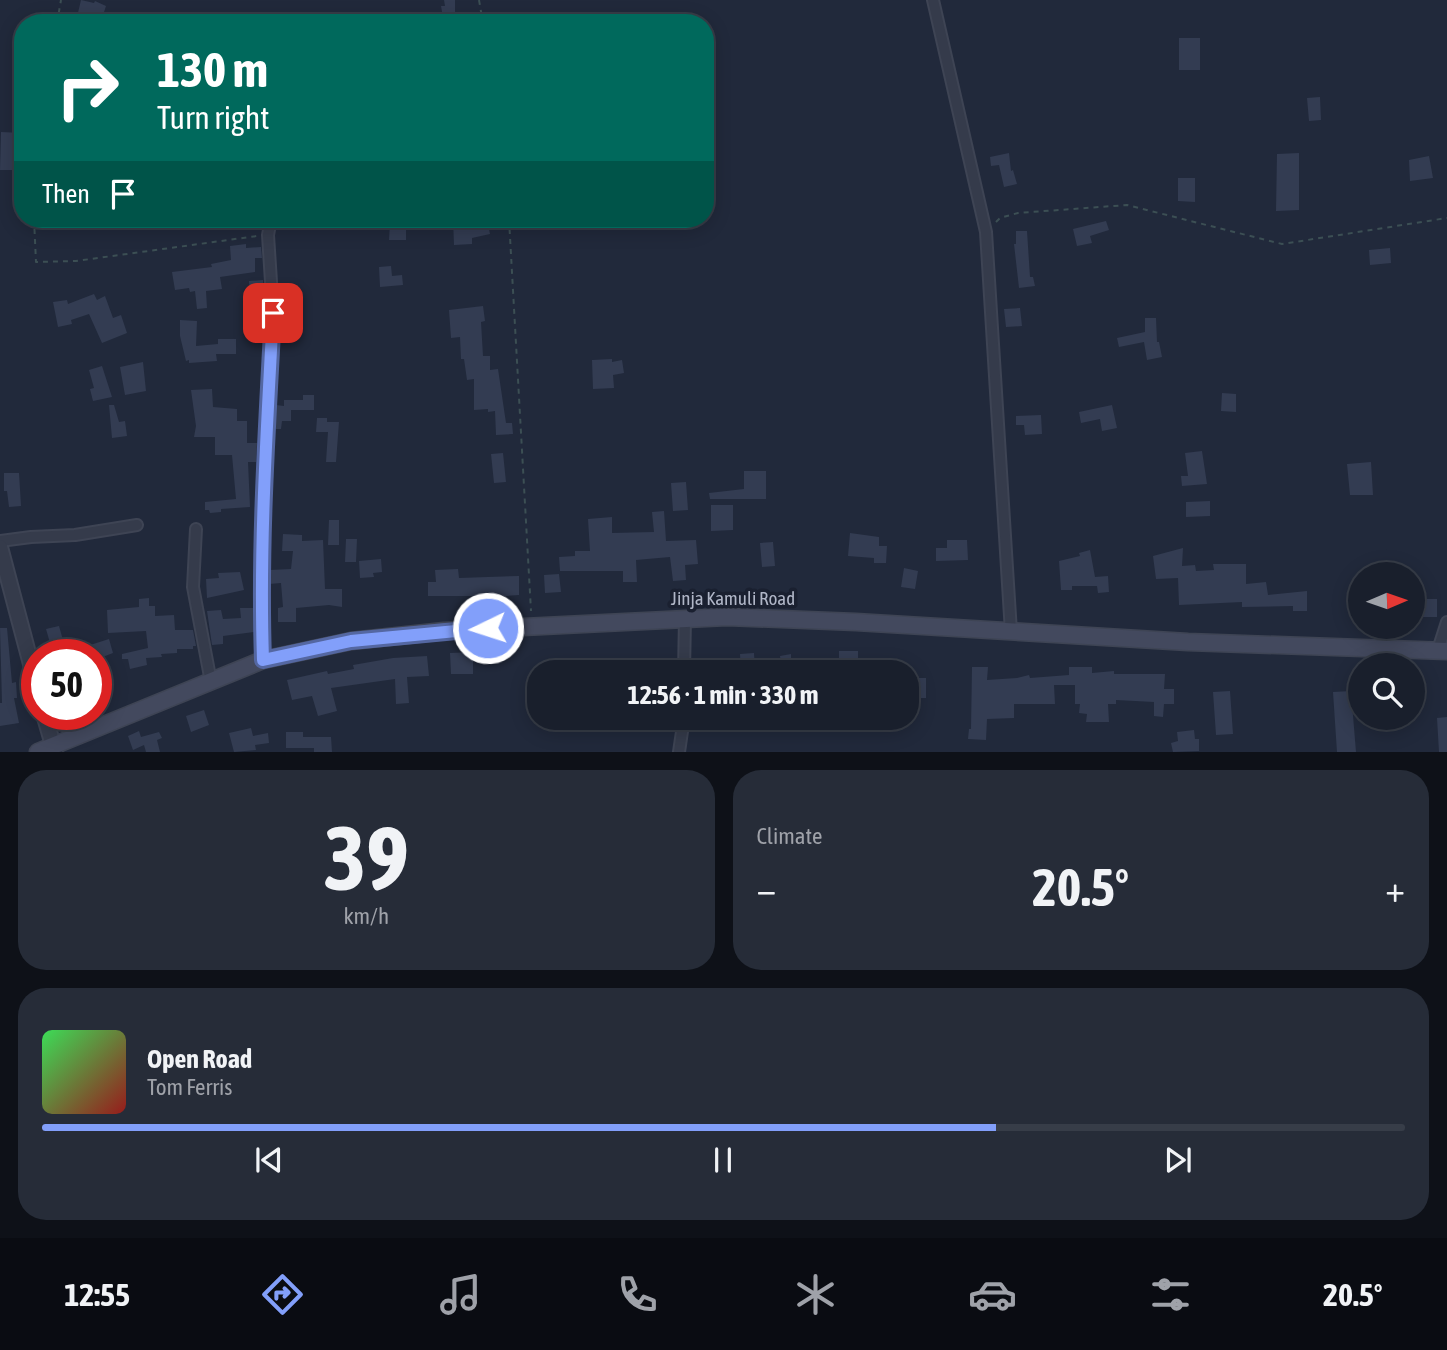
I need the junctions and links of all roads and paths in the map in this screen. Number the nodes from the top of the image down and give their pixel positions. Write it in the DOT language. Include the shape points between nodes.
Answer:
graph roads {
  1 [pos="933,0"];
  2 [pos="1447,218"];
  3 [pos="34,228"];
  4 [pos="269,228"];
  5 [pos="509,228"];
  6 [pos="986,232"];
  7 [pos="268,235"];
  8 [pos="137,526"];
  9 [pos="196,529"];
  10 [pos="0,541"];
  11 [pos="0,547"];
  12 [pos="685,618"];
  13 [pos="1447,622"];
  14 [pos="531,626"];
  15 [pos="1010,632"];
  16 [pos="24,639"];
  17 [pos="1443,651"];
  18 [pos="263,660"];
  19 [pos="684,660"];
  20 [pos="211,682"];
  21 [pos="46,730"];
  22 [pos="682,730"];
  23 [pos="48,749"];
  24 [pos="679,751"];
  1 -- 6 [label="street"];
  2 -- 6 [label="path" via="1282,244 1127,205 1018,213 1000,218"];
  3 -- 7 [label="path" via="36,262 76,261"];
  4 -- 7 [label="street"];
  5 -- 14 [label="path"];
  6 -- 15 [label="street"];
  7 -- 18 [label="street" via="273,313 263,511"];
  8 -- 10 [label="street"];
  9 -- 20 [label="street" via="193,587"];
  11 -- 16 [label="street"];
  12 -- 14 [label="main road, Jinja Kamuli Road"];
  12 -- 15 [label="main road, Jinja Kamuli Road" via="843,621"];
  12 -- 19 [label="street"];
  13 -- 17 [label="street"];
  14 -- 18 [label="main road, Jinja Kamuli Road" via="351,641"];
  15 -- 17 [label="main road, Jinja Kamuli Road"];
  18 -- 20 [label="main road, Jinja Kamuli Road"];
  20 -- 23 [label="main road, Jinja Kamuli Road"];
  21 -- 23 [label="street"];
  22 -- 24 [label="street"];
}
